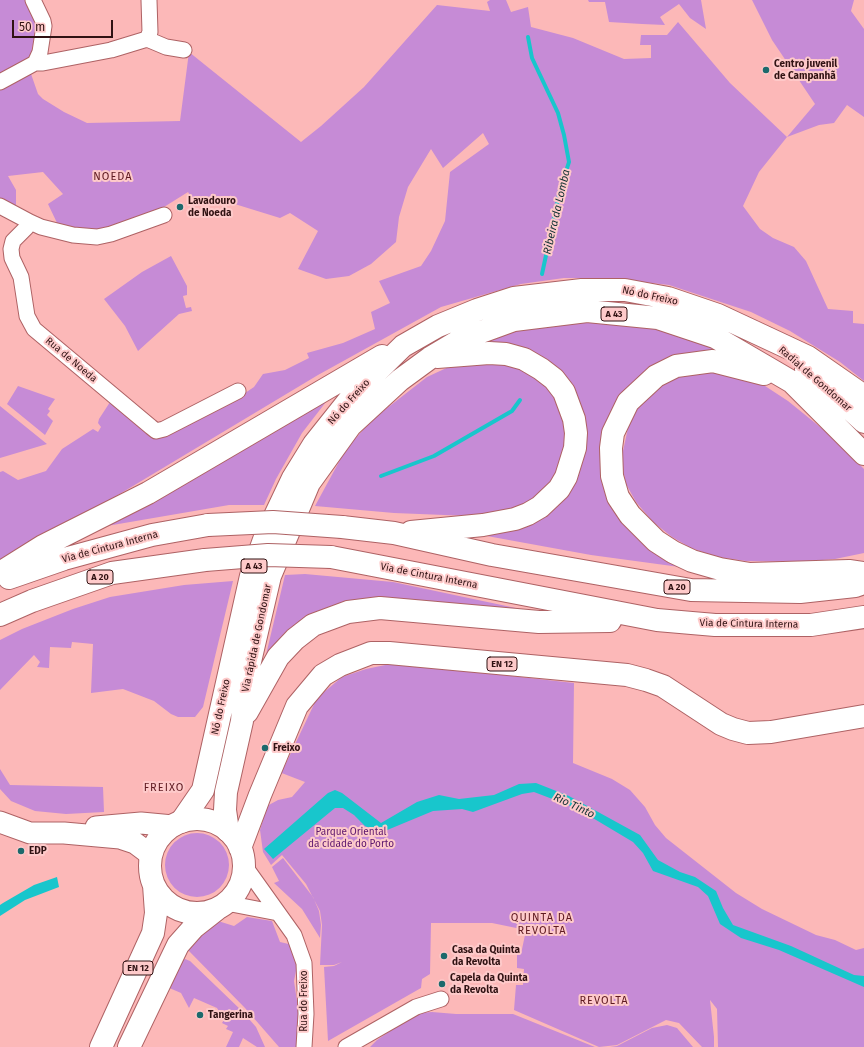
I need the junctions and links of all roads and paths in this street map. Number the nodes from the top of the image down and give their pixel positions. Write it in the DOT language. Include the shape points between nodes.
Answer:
graph roads {
  1 [pos="33,0"];
  2 [pos="150,0"];
  3 [pos="147,39"];
  4 [pos="184,50"];
  5 [pos="35,63"];
  6 [pos="0,82"];
  7 [pos="0,206"];
  8 [pos="164,215"];
  9 [pos="30,222"];
  10 [pos="6,259"];
  11 [pos="766,337"];
  12 [pos="403,346"];
  13 [pos="430,358"];
  14 [pos="792,382"];
  15 [pos="238,391"];
  16 [pos="864,396"];
  17 [pos="864,422"];
  18 [pos="864,454"];
  19 [pos="394,533"];
  20 [pos="0,573"];
  21 [pos="864,573"];
  22 [pos="0,582"];
  23 [pos="864,583"];
  24 [pos="0,615"];
  25 [pos="864,617"];
  26 [pos="657,620"];
  27 [pos="864,716"];
  28 [pos="242,721"];
  29 [pos="0,822"];
  30 [pos="177,824"];
  31 [pos="64,833"];
  32 [pos="237,848"];
  33 [pos="151,855"];
  34 [pos="154,885"];
  35 [pos="221,906"];
  36 [pos="278,913"];
  37 [pos="441,999"];
  38 [pos="101,1047"];
  39 [pos="129,1047"];
  40 [pos="304,1047"];
  41 [pos="346,1047"];
  1 -- 5 [label="street" via="44,26 40,52"];
  2 -- 3 [label="street" via="150,32"];
  3 -- 4 [label="street" via="166,47"];
  3 -- 5 [label="street" via="111,50"];
  5 -- 6 [label="street"];
  7 -- 9 [label="street"];
  8 -- 9 [label="street" via="96,237 73,235"];
  9 -- 10 [label="street, Rua de Noeda" via="13,241"];
  10 -- 15 [label="street, Rua de Noeda" via="21,277 27,316 34,329 156,431"];
  11 -- 12 [label="main road, Nó do Freixo / A 43" via="718,315 668,298 625,290 582,290 514,298 438,326"];
  11 -- 16 [label="main road" via="808,357"];
  11 -- 17 [label="main road, Radial de Gondomar / A 43" via="805,368"];
  12 -- 20 [label="main road" via="372,360 148,493 43,546"];
  12 -- 30 [label="main road, Nó do Freixo / A 43" via="353,395 314,444 293,478 271,524 251,576 203,790"];
  13 -- 14 [label="main road, Nó do Freixo / A 43" via="462,339 514,320 587,311 658,318 715,337"];
  13 -- 19 [label="main road" via="506,354 524,359 541,368 564,392 574,419 575,448 566,477 558,489 540,507 528,514 483,525"];
  13 -- 28 [label="main road, Via rápida de Gondomar / A 43" via="400,380 350,426 309,483 270,576 245,683"];
  14 -- 18 [label="main road, Radial de Gondomar / A 43"];
  14 -- 21 [label="main road" via="713,361 676,366 656,376 628,402 613,433 612,476 618,496 630,515 656,541 692,561 750,574 849,570"];
  19 -- 22 [label="main road, Via de Cintura Interna / A 20, bridge" via="274,522 208,525 152,535 70,557"];
  19 -- 23 [label="main road, Via de Cintura Interna / A 20" via="492,555 691,590 800,592"];
  24 -- 26 [label="main road, Via de Cintura Interna / A 20, bridge" via="112,573 205,560 268,555 331,557"];
  25 -- 26 [label="main road, Via de Cintura Interna / A 20" via="811,625 715,625"];
  26 -- 28 [label="main road" via="539,622 380,608 348,612 313,625 295,639 278,657"];
  27 -- 32 [label="main road, EN 12" via="772,732 748,733 721,724 663,686 627,675 371,653 340,665 323,675 297,706"];
  28 -- 32 [label="main road, Via rápida de Gondomar / A 43" via="226,792 225,810"];
  29 -- 31 [label="main road" via="30,833"];
  30 -- 31 [label="main road" via="106,825"];
  30 -- 32 [label="main road" via="193,819 217,824"];
  30 -- 33 [label="main road, EN 12" via="168,829 157,841"];
  31 -- 33 [label="main road" via="120,838 135,843"];
  32 -- 35 [label="main road, EN 12" via="242,879 237,891"];
  32 -- 36 [label="street, Rua do Freixo"];
  33 -- 34 [label="main road, EN 12" via="150,870"];
  34 -- 35 [label="main road, EN 12" via="162,897 174,907 188,912 203,913"];
  34 -- 38 [label="main road, EN 12" via="156,913 153,933"];
  35 -- 36 [label="street"];
  35 -- 39 [label="main road, EN 12" via="194,927 178,945"];
  36 -- 40 [label="street, Rua do Freixo" via="294,935 304,963"];
  37 -- 41 [label="street" via="416,1007"];
}
